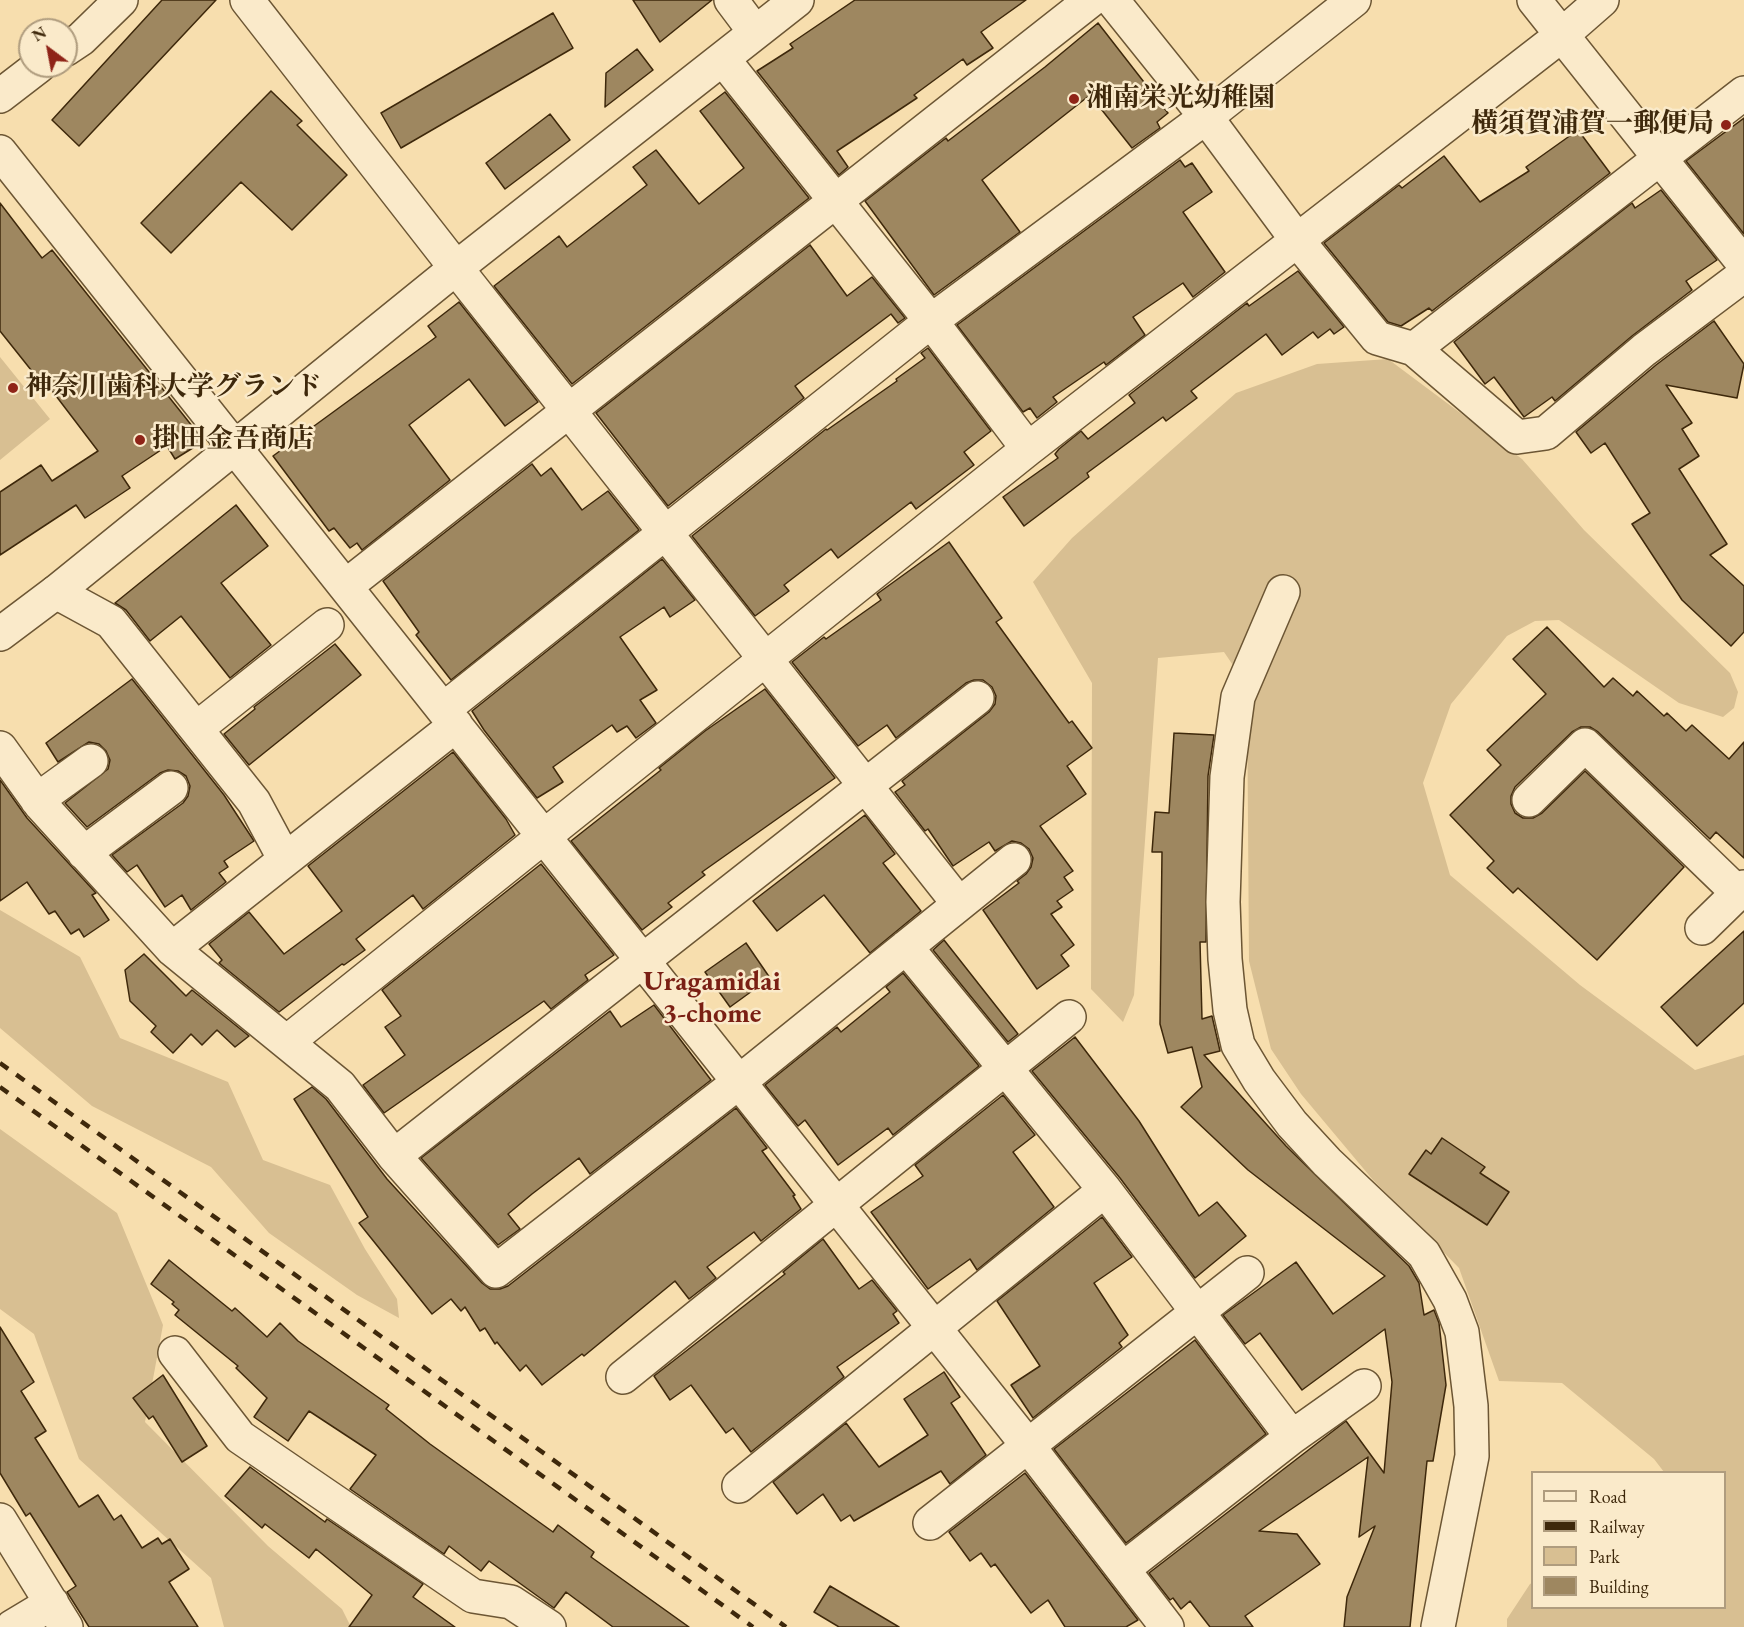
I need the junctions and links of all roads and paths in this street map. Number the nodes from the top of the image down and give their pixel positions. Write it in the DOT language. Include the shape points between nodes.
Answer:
graph roads {
  1 [pos="121,0"];
  2 [pos="248,0"];
  3 [pos="731,0"];
  4 [pos="797,0"];
  5 [pos="1090,0"];
  6 [pos="1112,0"];
  7 [pos="1354,0"];
  8 [pos="1534,0"];
  9 [pos="1602,0"];
  10 [pos="755,32"];
  11 [pos="1562,35"];
  12 [pos="78,41"];
  13 [pos="723,59"];
  14 [pos="23,78"];
  15 [pos="1744,93"];
  16 [pos="0,96"];
  17 [pos="1206,117"];
  18 [pos="0,152"];
  19 [pos="1660,159"];
  20 [pos="834,201"];
  21 [pos="1297,240"];
  22 [pos="1744,264"];
  23 [pos="456,268"];
  24 [pos="1744,275"];
  25 [pos="931,321"];
  26 [pos="1414,349"];
  27 [pos="568,411"];
  28 [pos="235,446"];
  29 [pos="1028,449"];
  30 [pos="665,531"];
  31 [pos="346,586"];
  32 [pos="57,592"];
  33 [pos="1283,592"];
  34 [pos="327,625"];
  35 [pos="0,634"];
  36 [pos="765,659"];
  37 [pos="977,698"];
  38 [pos="450,717"];
  39 [pos="196,729"];
  40 [pos="0,748"];
  41 [pos="91,762"];
  42 [pos="865,786"];
  43 [pos="171,788"];
  44 [pos="37,800"];
  45 [pos="1529,800"];
  46 [pos="544,836"];
  47 [pos="84,852"];
  48 [pos="284,858"];
  49 [pos="1014,860"];
  50 [pos="1741,890"];
  51 [pos="958,904"];
  52 [pos="1702,928"];
  53 [pos="906,947"];
  54 [pos="172,949"];
  55 [pos="642,960"];
  56 [pos="1069,1017"];
  57 [pos="287,1042"];
  58 [pos="1005,1070"];
  59 [pos="739,1082"];
  60 [pos="394,1156"];
  61 [pos="1105,1190"];
  62 [pos="835,1204"];
  63 [pos="1247,1273"];
  64 [pos="1197,1313"];
  65 [pos="934,1329"];
  66 [pos="175,1353"];
  67 [pos="623,1377"];
  68 [pos="1364,1386"];
  69 [pos="1293,1437"];
  70 [pos="1029,1447"];
  71 [pos="739,1486"];
  72 [pos="0,1520"];
  73 [pos="930,1523"];
  74 [pos="1122,1569"];
  75 [pos="59,1615"];
  76 [pos="12,1627"];
  77 [pos="549,1627"];
  78 [pos="1167,1627"];
  79 [pos="1438,1627"];
  1 -- 12 [label="street"];
  2 -- 23 [label="street"];
  3 -- 10 [label="street"];
  4 -- 10 [label="street"];
  5 -- 20 [label="street"];
  6 -- 17 [label="street"];
  7 -- 17 [label="street"];
  8 -- 11 [label="street"];
  9 -- 11 [label="street"];
  10 -- 13 [label="street"];
  11 -- 19 [label="street"];
  11 -- 21 [label="street"];
  13 -- 20 [label="street"];
  13 -- 23 [label="street"];
  14 -- 16 [label="street"];
  15 -- 19 [label="street"];
  17 -- 21 [label="street"];
  17 -- 25 [label="street"];
  18 -- 28 [label="street"];
  19 -- 22 [label="street"];
  19 -- 26 [label="street"];
  20 -- 25 [label="street"];
  20 -- 27 [label="street"];
  21 -- 26 [label="street" via="1377,338"];
  21 -- 29 [label="street"];
  23 -- 27 [label="street"];
  23 -- 28 [label="street"];
  24 -- 26 [label="street" via="1644,350 1546,433 1517,437"];
  25 -- 29 [label="street"];
  25 -- 30 [label="street"];
  27 -- 30 [label="street"];
  27 -- 31 [label="street"];
  28 -- 31 [label="street"];
  28 -- 32 [label="street"];
  29 -- 36 [label="street"];
  30 -- 36 [label="street"];
  30 -- 38 [label="street"];
  31 -- 38 [label="street"];
  32 -- 35 [label="street"];
  32 -- 39 [label="street" via="111,621"];
  33 -- 79 [label="street" via="1238,697 1227,777 1223,893 1230,1010 1238,1045 1259,1080 1327,1162 1424,1254 1450,1300 1462,1332 1471,1406 1472,1456"];
  34 -- 39 [label="street"];
  36 -- 42 [label="street"];
  36 -- 46 [label="street"];
  37 -- 42 [label="street"];
  38 -- 46 [label="street"];
  38 -- 48 [label="street"];
  39 -- 48 [label="street" via="254,802"];
  40 -- 44 [label="street"];
  41 -- 44 [label="street"];
  42 -- 51 [label="street"];
  42 -- 55 [label="street"];
  43 -- 47 [label="street"];
  44 -- 47 [label="street"];
  45 -- 50 [label="street" via="1585,745"];
  46 -- 55 [label="street"];
  46 -- 57 [label="street"];
  47 -- 54 [label="street"];
  48 -- 54 [label="street"];
  49 -- 51 [label="street"];
  50 -- 52 [label="street"];
  51 -- 53 [label="street"];
  53 -- 58 [label="street"];
  53 -- 59 [label="street"];
  54 -- 57 [label="street"];
  55 -- 59 [label="street"];
  55 -- 60 [label="street"];
  56 -- 58 [label="street"];
  57 -- 60 [label="street" via="340,1086"];
  58 -- 61 [label="street"];
  58 -- 62 [label="street"];
  59 -- 60 [label="street" via="496,1271"];
  59 -- 62 [label="street"];
  61 -- 64 [label="street"];
  61 -- 65 [label="street"];
  62 -- 65 [label="street"];
  62 -- 67 [label="street"];
  63 -- 64 [label="street"];
  64 -- 69 [label="street"];
  64 -- 70 [label="street"];
  65 -- 70 [label="street"];
  65 -- 71 [label="street"];
  66 -- 77 [label="street" via="240,1437 473,1596 511,1602"];
  68 -- 69 [label="street"];
  69 -- 74 [label="street"];
  70 -- 73 [label="street"];
  70 -- 74 [label="street"];
  72 -- 75 [label="street"];
  74 -- 78 [label="street"];
  75 -- 76 [label="street"];
}
